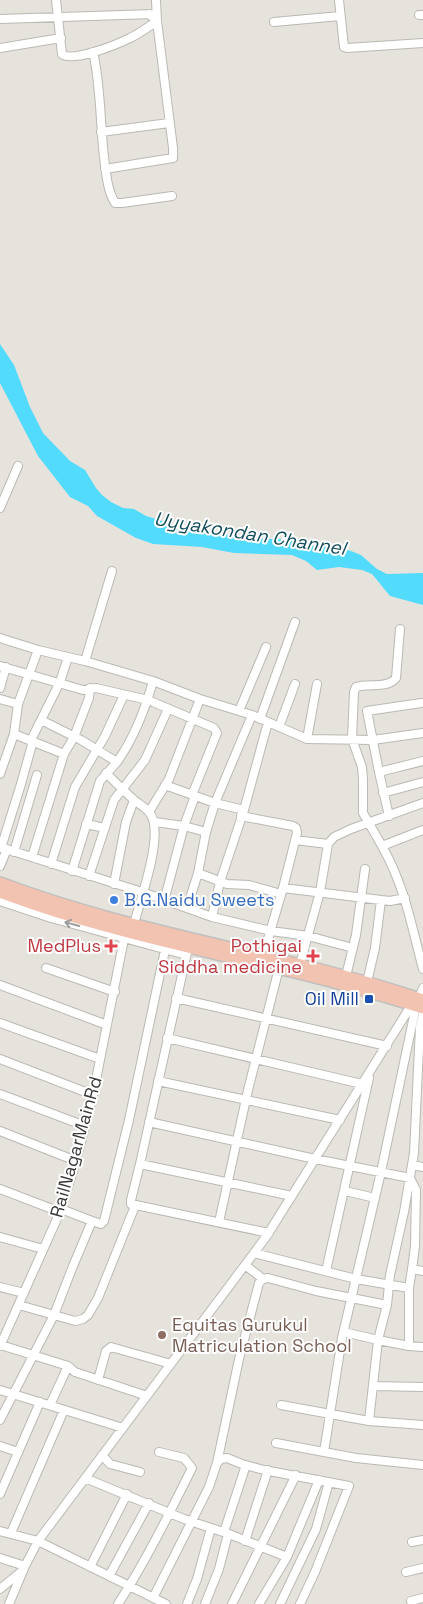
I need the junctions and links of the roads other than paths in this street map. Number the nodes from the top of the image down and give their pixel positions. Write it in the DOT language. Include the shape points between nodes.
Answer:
graph roads {
  1 [pos="56,0"];
  2 [pos="156,0"];
  3 [pos="339,0"];
  4 [pos="154,16"];
  5 [pos="340,16"];
  6 [pos="58,17"];
  7 [pos="0,19"];
  8 [pos="274,22"];
  9 [pos="61,38"];
  10 [pos="423,43"];
  11 [pos="0,48"];
  12 [pos="93,52"];
  13 [pos="169,123"];
  14 [pos="101,132"];
  15 [pos="106,169"];
  16 [pos="172,196"];
  17 [pos="18,466"];
  18 [pos="0,506"];
  19 [pos="112,571"];
  20 [pos="295,622"];
  21 [pos="400,629"];
  22 [pos="0,638"];
  23 [pos="266,647"];
  24 [pos="38,650"];
  25 [pos="68,657"];
  26 [pos="85,661"];
  27 [pos="3,667"];
  28 [pos="30,674"];
  29 [pos="153,681"];
  30 [pos="60,682"];
  31 [pos="295,684"];
  32 [pos="317,684"];
  33 [pos="0,688"];
  34 [pos="90,688"];
  35 [pos="124,696"];
  36 [pos="0,699"];
  37 [pos="200,699"];
  38 [pos="148,700"];
  39 [pos="421,703"];
  40 [pos="18,704"];
  41 [pos="168,709"];
  42 [pos="240,711"];
  43 [pos="252,715"];
  44 [pos="41,720"];
  45 [pos="193,720"];
  46 [pos="264,720"];
  47 [pos="279,727"];
  48 [pos="423,733"];
  49 [pos="14,734"];
  50 [pos="74,737"];
  51 [pos="307,739"];
  52 [pos="352,739"];
  53 [pos="32,740"];
  54 [pos="373,740"];
  55 [pos="96,750"];
  56 [pos="64,754"];
  57 [pos="423,761"];
  58 [pos="117,762"];
  59 [pos="379,772"];
  60 [pos="106,773"];
  61 [pos="0,774"];
  62 [pos="37,775"];
  63 [pos="423,782"];
  64 [pos="165,785"];
  65 [pos="122,788"];
  66 [pos="383,793"];
  67 [pos="193,795"];
  68 [pos="134,800"];
  69 [pos="215,803"];
  70 [pos="423,803"];
  71 [pos="149,812"];
  72 [pos="242,813"];
  73 [pos="389,816"];
  74 [pos="155,822"];
  75 [pos="368,823"];
  76 [pos="86,824"];
  77 [pos="184,826"];
  78 [pos="106,828"];
  79 [pos="423,831"];
  80 [pos="206,832"];
  81 [pos="295,840"];
  82 [pos="328,844"];
  83 [pos="382,846"];
  84 [pos="5,849"];
  85 [pos="32,857"];
  86 [pos="51,864"];
  87 [pos="0,866"];
  88 [pos="365,869"];
  89 [pos="72,871"];
  90 [pos="198,874"];
  91 [pos="89,876"];
  92 [pos="220,882"];
  93 [pos="0,883"];
  94 [pos="114,884"];
  95 [pos="282,891"];
  96 [pos="0,892"];
  97 [pos="142,892"];
  98 [pos="320,892"];
  99 [pos="362,898"];
  100 [pos="405,898"];
  101 [pos="381,900"];
  102 [pos="0,901"];
  103 [pos="164,901"];
  104 [pos="187,908"];
  105 [pos="212,917"];
  106 [pos="134,924"];
  107 [pos="271,931"];
  108 [pos="308,936"];
  109 [pos="124,939"];
  110 [pos="353,948"];
  111 [pos="165,950"];
  112 [pos="187,952"];
  113 [pos="263,956"];
  114 [pos="300,964"];
  115 [pos="46,968"];
  116 [pos="279,968"];
  117 [pos="423,969"];
  118 [pos="346,976"];
  119 [pos="367,982"];
  120 [pos="0,985"];
  121 [pos="115,992"];
  122 [pos="176,998"];
  123 [pos="420,1002"];
  124 [pos="266,1019"];
  125 [pos="0,1023"];
  126 [pos="108,1025"];
  127 [pos="422,1027"];
  128 [pos="168,1038"];
  129 [pos="387,1046"];
  130 [pos="421,1054"];
  131 [pos="0,1059"];
  132 [pos="100,1059"];
  133 [pos="256,1059"];
  134 [pos="370,1071"];
  135 [pos="158,1080"];
  136 [pos="362,1084"];
  137 [pos="0,1094"];
  138 [pos="93,1095"];
  139 [pos="246,1100"];
  140 [pos="340,1120"];
  141 [pos="149,1122"];
  142 [pos="84,1126"];
  143 [pos="0,1131"];
  144 [pos="236,1142"];
  145 [pos="315,1159"];
  146 [pos="76,1161"];
  147 [pos="140,1164"];
  148 [pos="412,1165"];
  149 [pos="350,1166"];
  150 [pos="423,1167"];
  151 [pos="381,1172"];
  152 [pos="410,1178"];
  153 [pos="227,1183"];
  154 [pos="0,1189"];
  155 [pos="345,1191"];
  156 [pos="420,1191"];
  157 [pos="292,1196"];
  158 [pos="375,1198"];
  159 [pos="135,1206"];
  160 [pos="60,1211"];
  161 [pos="419,1218"];
  162 [pos="92,1221"];
  163 [pos="219,1222"];
  164 [pos="269,1233"];
  165 [pos="0,1237"];
  166 [pos="419,1243"];
  167 [pos="44,1249"];
  168 [pos="254,1253"];
  169 [pos="245,1265"];
  170 [pos="412,1269"];
  171 [pos="326,1271"];
  172 [pos="423,1271"];
  173 [pos="263,1279"];
  174 [pos="356,1279"];
  175 [pos="389,1286"];
  176 [pos="0,1287"];
  177 [pos="409,1288"];
  178 [pos="24,1294"];
  179 [pos="352,1298"];
  180 [pos="386,1305"];
  181 [pos="19,1306"];
  182 [pos="54,1315"];
  183 [pos="344,1332"];
  184 [pos="378,1340"];
  185 [pos="1,1342"];
  186 [pos="409,1346"];
  187 [pos="423,1347"];
  188 [pos="34,1354"];
  189 [pos="170,1364"];
  190 [pos="68,1366"];
  191 [pos="98,1380"];
  192 [pos="373,1386"];
  193 [pos="423,1387"];
  194 [pos="0,1390"];
  195 [pos="13,1394"];
  196 [pos="147,1396"];
  197 [pos="40,1402"];
  198 [pos="281,1405"];
  199 [pos="50,1406"];
  200 [pos="64,1410"];
  201 [pos="330,1414"];
  202 [pos="0,1420"];
  203 [pos="369,1421"];
  204 [pos="423,1424"];
  205 [pos="123,1428"];
  206 [pos="276,1443"];
  207 [pos="0,1446"];
  208 [pos="18,1452"];
  209 [pos="159,1452"];
  210 [pos="324,1452"];
  211 [pos="102,1455"];
  212 [pos="217,1463"];
  213 [pos="246,1465"];
  214 [pos="423,1465"];
  215 [pos="268,1470"];
  216 [pos="140,1472"];
  217 [pos="296,1475"];
  218 [pos="85,1478"];
  219 [pos="319,1480"];
  220 [pos="2,1482"];
  221 [pos="329,1482"];
  222 [pos="0,1494"];
  223 [pos="127,1494"];
  224 [pos="149,1503"];
  225 [pos="170,1512"];
  226 [pos="190,1521"];
  227 [pos="210,1528"];
  228 [pos="0,1531"];
  229 [pos="11,1533"];
  230 [pos="226,1533"];
  231 [pos="423,1540"];
  232 [pos="38,1541"];
  233 [pos="245,1541"];
  234 [pos="412,1542"];
  235 [pos="262,1547"];
  236 [pos="287,1557"];
  237 [pos="0,1558"];
  238 [pos="90,1567"];
  239 [pos="24,1568"];
  240 [pos="423,1568"];
  241 [pos="406,1572"];
  242 [pos="110,1576"];
  243 [pos="130,1586"];
  244 [pos="0,1589"];
  245 [pos="0,1594"];
  246 [pos="152,1598"];
  247 [pos="423,1598"];
  248 [pos="10,1600"];
  249 [pos="410,1600"];
  250 [pos="118,1604"];
  251 [pos="166,1604"];
  252 [pos="187,1604"];
  253 [pos="205,1604"];
  254 [pos="232,1604"];
  255 [pos="259,1604"];
  256 [pos="280,1604"];
  257 [pos="300,1604"];
  1 -- 6 [label="street"];
  2 -- 4 [label="street"];
  3 -- 5 [label="street"];
  4 -- 6 [label="street"];
  4 -- 12 [label="street" via="132,38"];
  4 -- 13 [label="street"];
  5 -- 8 [label="street"];
  5 -- 10 [label="street" via="343,44 347,48"];
  6 -- 7 [label="street"];
  6 -- 9 [label="street"];
  9 -- 11 [label="street"];
  9 -- 12 [label="street" via="65,56"];
  12 -- 14 [label="street"];
  13 -- 14 [label="street"];
  13 -- 15 [label="street" via="173,158"];
  14 -- 15 [label="street"];
  15 -- 16 [label="street" via="115,203"];
  17 -- 18 [label="street"];
  19 -- 26 [label="street"];
  20 -- 46 [label="street"];
  21 -- 52 [label="street" via="396,678 388,684 356,687"];
  22 -- 24 [label="street"];
  23 -- 42 [label="street"];
  24 -- 25 [label="street"];
  24 -- 28 [label="street"];
  25 -- 26 [label="street"];
  25 -- 30 [label="street"];
  26 -- 29 [label="street"];
  27 -- 28 [label="street"];
  27 -- 33 [label="street"];
  28 -- 30 [label="street"];
  28 -- 40 [label="street"];
  29 -- 37 [label="street"];
  29 -- 38 [label="street"];
  30 -- 34 [label="street" via="83,690"];
  30 -- 44 [label="street"];
  31 -- 47 [label="street"];
  32 -- 51 [label="street"];
  34 -- 35 [label="street"];
  34 -- 50 [label="street"];
  35 -- 38 [label="street"];
  35 -- 55 [label="street"];
  36 -- 40 [label="street"];
  37 -- 42 [label="street"];
  37 -- 45 [label="street"];
  38 -- 41 [label="street"];
  38 -- 58 [label="street" via="130,743"];
  39 -- 54 [label="street" via="367,711"];
  40 -- 49 [label="street"];
  41 -- 45 [label="street"];
  41 -- 65 [label="street" via="145,760"];
  42 -- 43 [label="street"];
  43 -- 46 [label="street"];
  43 -- 69 [label="street"];
  44 -- 50 [label="street"];
  44 -- 53 [label="street"];
  45 -- 64 [label="street"];
  45 -- 67 [label="street" via="214,728 217,733"];
  46 -- 47 [label="street"];
  46 -- 72 [label="street"];
  47 -- 51 [label="street"];
  48 -- 54 [label="street"];
  49 -- 53 [label="street"];
  49 -- 61 [label="street"];
  50 -- 55 [label="street"];
  50 -- 56 [label="street"];
  51 -- 52 [label="street"];
  52 -- 54 [label="street"];
  52 -- 75 [label="street" via="362,767 363,813"];
  53 -- 56 [label="street"];
  53 -- 84 [label="street"];
  54 -- 59 [label="street"];
  55 -- 58 [label="street"];
  55 -- 86 [label="street" via="76,788"];
  56 -- 85 [label="street"];
  57 -- 59 [label="street"];
  58 -- 60 [label="street"];
  59 -- 66 [label="street"];
  60 -- 65 [label="street"];
  60 -- 76 [label="street" via="100,781"];
  62 -- 84 [label="street"];
  63 -- 66 [label="street"];
  64 -- 67 [label="street"];
  64 -- 71 [label="street"];
  65 -- 68 [label="street"];
  65 -- 78 [label="street" via="114,800"];
  66 -- 73 [label="street"];
  67 -- 69 [label="street"];
  67 -- 77 [label="street"];
  68 -- 71 [label="street"];
  68 -- 94 [label="street" via="126,822"];
  69 -- 72 [label="street"];
  69 -- 80 [label="street"];
  70 -- 73 [label="street"];
  71 -- 74 [label="street"];
  72 -- 81 [label="street" via="293,826 296,828"];
  72 -- 92 [label="street"];
  73 -- 75 [label="street"];
  74 -- 77 [label="street"];
  74 -- 97 [label="street" via="152,858"];
  75 -- 82 [label="street" via="334,837"];
  75 -- 83 [label="street"];
  76 -- 78 [label="street"];
  76 -- 89 [label="street"];
  77 -- 80 [label="street"];
  77 -- 103 [label="street"];
  78 -- 91 [label="street"];
  79 -- 83 [label="street"];
  80 -- 90 [label="street"];
  81 -- 82 [label="street"];
  81 -- 95 [label="street"];
  82 -- 98 [label="street"];
  83 -- 100 [label="street"];
  84 -- 85 [label="street"];
  84 -- 87 [label="street"];
  85 -- 86 [label="street"];
  86 -- 89 [label="street"];
  88 -- 99 [label="street"];
  89 -- 91 [label="street"];
  90 -- 92 [label="street"];
  90 -- 104 [label="street"];
  91 -- 94 [label="street"];
  92 -- 95 [label="street"];
  92 -- 105 [label="street"];
  93 -- 106 [label="highway"];
  94 -- 97 [label="street"];
  95 -- 98 [label="street"];
  95 -- 107 [label="street"];
  96 -- 112 [label="highway"];
  97 -- 103 [label="street"];
  97 -- 106 [label="street"];
  98 -- 99 [label="street"];
  98 -- 108 [label="street"];
  99 -- 101 [label="street"];
  99 -- 110 [label="street"];
  100 -- 101 [label="street"];
  100 -- 117 [label="street"];
  101 -- 119 [label="street"];
  109 -- 102 [label="street, one-way"];
  103 -- 104 [label="street"];
  104 -- 105 [label="street"];
  105 -- 107 [label="street"];
  106 -- 113 [label="highway"];
  107 -- 108 [label="street"];
  107 -- 113 [label="street"];
  108 -- 110 [label="street"];
  108 -- 114 [label="street"];
  109 -- 111 [label="street"];
  109 -- 121 [label="street, RailNagarMainRd"];
  110 -- 118 [label="street"];
  111 -- 112 [label="street"];
  111 -- 162 [label="street" via="104,1221 101,1224"];
  112 -- 116 [label="highway"];
  112 -- 122 [label="street"];
  113 -- 114 [label="highway"];
  114 -- 118 [label="highway"];
  115 -- 121 [label="street"];
  116 -- 123 [label="highway"];
  116 -- 124 [label="street"];
  118 -- 119 [label="highway"];
  119 -- 123 [label="highway"];
  120 -- 126 [label="street"];
  121 -- 126 [label="street, RailNagarMainRd"];
  122 -- 124 [label="street"];
  122 -- 128 [label="street"];
  123 -- 127 [label="street"];
  123 -- 129 [label="street"];
  123 -- 151 [label="street"];
  124 -- 129 [label="street"];
  124 -- 133 [label="street"];
  125 -- 132 [label="street"];
  126 -- 132 [label="street, RailNagarMainRd"];
  127 -- 130 [label="street"];
  128 -- 133 [label="street"];
  128 -- 135 [label="street"];
  129 -- 134 [label="street"];
  130 -- 148 [label="street"];
  131 -- 138 [label="street"];
  132 -- 138 [label="street, RailNagarMainRd"];
  133 -- 136 [label="street"];
  133 -- 139 [label="street"];
  134 -- 136 [label="street"];
  134 -- 149 [label="street"];
  135 -- 139 [label="street"];
  135 -- 141 [label="street"];
  136 -- 140 [label="street"];
  137 -- 142 [label="street"];
  138 -- 142 [label="street, RailNagarMainRd"];
  139 -- 140 [label="street"];
  139 -- 144 [label="street"];
  140 -- 145 [label="street"];
  141 -- 144 [label="street"];
  141 -- 147 [label="street"];
  142 -- 146 [label="street, RailNagarMainRd"];
  143 -- 146 [label="street"];
  144 -- 145 [label="street"];
  144 -- 153 [label="street"];
  145 -- 149 [label="street"];
  145 -- 157 [label="street"];
  146 -- 160 [label="street, RailNagarMainRd"];
  147 -- 153 [label="street"];
  147 -- 159 [label="street" via="131,1200"];
  148 -- 150 [label="street"];
  148 -- 152 [label="street"];
  149 -- 151 [label="street"];
  149 -- 155 [label="street"];
  151 -- 152 [label="street"];
  151 -- 158 [label="street"];
  152 -- 156 [label="street"];
  152 -- 175 [label="street"];
  153 -- 157 [label="street"];
  153 -- 163 [label="street"];
  154 -- 160 [label="street"];
  155 -- 158 [label="street"];
  155 -- 171 [label="street"];
  156 -- 161 [label="street"];
  157 -- 164 [label="street"];
  158 -- 174 [label="street"];
  159 -- 163 [label="street"];
  159 -- 182 [label="street" via="88,1315 75,1321"];
  160 -- 162 [label="street"];
  160 -- 167 [label="street, RailNagarMainRd"];
  161 -- 166 [label="street"];
  162 -- 182 [label="street"];
  163 -- 164 [label="street"];
  164 -- 168 [label="street"];
  165 -- 167 [label="street"];
  166 -- 170 [label="street"];
  167 -- 178 [label="street, RailNagarMainRd"];
  168 -- 169 [label="street"];
  168 -- 171 [label="street"];
  169 -- 173 [label="street"];
  169 -- 189 [label="street"];
  170 -- 172 [label="street"];
  170 -- 177 [label="street"];
  171 -- 174 [label="street"];
  173 -- 179 [label="street"];
  173 -- 212 [label="street" via="259,1283 239,1358"];
  174 -- 175 [label="street"];
  174 -- 179 [label="street"];
  175 -- 177 [label="street"];
  175 -- 180 [label="street"];
  176 -- 178 [label="street"];
  177 -- 186 [label="street"];
  178 -- 181 [label="street, RailNagarMainRd"];
  179 -- 180 [label="street"];
  179 -- 183 [label="street"];
  180 -- 184 [label="street"];
  181 -- 182 [label="street"];
  181 -- 185 [label="street, RailNagarMainRd"];
  182 -- 188 [label="street"];
  183 -- 184 [label="street"];
  183 -- 201 [label="street"];
  184 -- 186 [label="street"];
  184 -- 192 [label="street"];
  185 -- 188 [label="street"];
  186 -- 187 [label="street"];
  188 -- 190 [label="street"];
  188 -- 195 [label="street"];
  189 -- 191 [label="street" via="111,1347 106,1350"];
  189 -- 196 [label="street"];
  190 -- 191 [label="street"];
  190 -- 199 [label="street"];
  191 -- 196 [label="street"];
  192 -- 193 [label="street"];
  192 -- 203 [label="street"];
  194 -- 195 [label="street"];
  195 -- 197 [label="street"];
  195 -- 202 [label="street"];
  196 -- 205 [label="street"];
  197 -- 199 [label="street"];
  197 -- 208 [label="street"];
  198 -- 201 [label="street"];
  199 -- 200 [label="street"];
  200 -- 205 [label="street"];
  200 -- 229 [label="street"];
  201 -- 203 [label="street"];
  201 -- 210 [label="street"];
  203 -- 204 [label="street"];
  205 -- 211 [label="street"];
  206 -- 210 [label="street"];
  207 -- 208 [label="street"];
  208 -- 220 [label="street"];
  209 -- 225 [label="street" via="184,1458 192,1468"];
  210 -- 214 [label="street"];
  211 -- 216 [label="street" via="110,1464"];
  211 -- 218 [label="street"];
  212 -- 213 [label="street" via="227,1458"];
  212 -- 226 [label="street"];
  213 -- 215 [label="street"];
  213 -- 230 [label="street"];
  215 -- 217 [label="street"];
  215 -- 233 [label="street"];
  217 -- 219 [label="street"];
  217 -- 235 [label="street"];
  218 -- 223 [label="street"];
  218 -- 232 [label="street"];
  219 -- 221 [label="street"];
  219 -- 236 [label="street"];
  220 -- 222 [label="street"];
  221 -- 256 [label="street" via="316,1529"];
  221 -- 257 [label="street" via="349,1486"];
  223 -- 224 [label="street"];
  223 -- 238 [label="street"];
  224 -- 225 [label="street"];
  224 -- 242 [label="street"];
  225 -- 226 [label="street"];
  225 -- 243 [label="street"];
  226 -- 227 [label="street"];
  226 -- 246 [label="street"];
  227 -- 230 [label="street"];
  227 -- 252 [label="street"];
  228 -- 229 [label="street"];
  229 -- 232 [label="street"];
  230 -- 233 [label="street"];
  230 -- 253 [label="street"];
  231 -- 234 [label="street"];
  232 -- 238 [label="street"];
  232 -- 239 [label="street"];
  233 -- 235 [label="street"];
  235 -- 236 [label="street"];
  235 -- 254 [label="street"];
  236 -- 255 [label="street"];
  237 -- 239 [label="street"];
  238 -- 242 [label="street"];
  239 -- 244 [label="street"];
  239 -- 248 [label="street"];
  240 -- 241 [label="street"];
  242 -- 243 [label="street"];
  243 -- 246 [label="street"];
  243 -- 250 [label="street"];
  245 -- 248 [label="street"];
  246 -- 251 [label="street"];
  247 -- 249 [label="street"];
}
